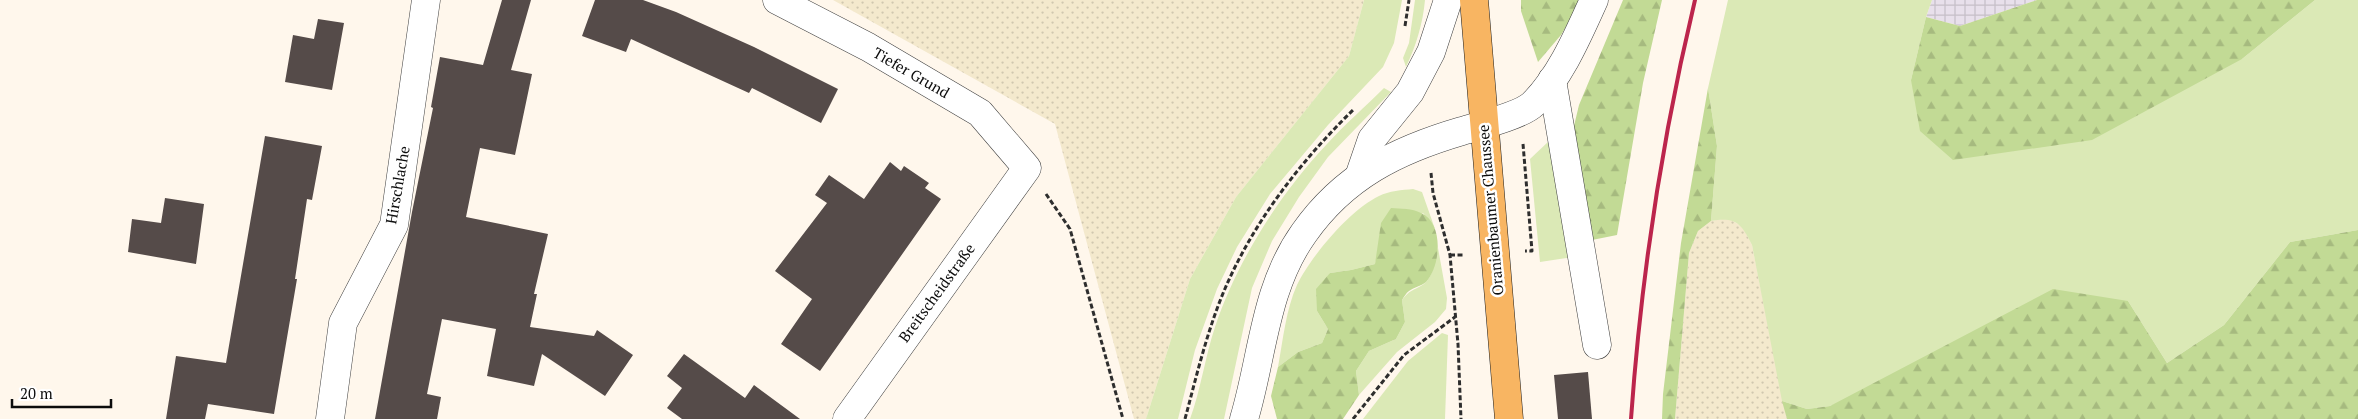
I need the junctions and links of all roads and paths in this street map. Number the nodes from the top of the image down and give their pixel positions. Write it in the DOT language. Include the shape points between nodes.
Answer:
graph roads {
  1 [pos="426,0"];
  2 [pos="777,0"];
  3 [pos="1448,0"];
  4 [pos="1474,0"];
  5 [pos="1594,0"];
  6 [pos="1552,80"];
  7 [pos="1483,124"];
  8 [pos="1027,168"];
  9 [pos="1360,174"];
  10 [pos="1450,255"];
  11 [pos="1454,318"];
  12 [pos="1597,345"];
  13 [pos="330,419"];
  14 [pos="847,419"];
  15 [pos="1123,419"];
  16 [pos="1244,419"];
  17 [pos="1354,419"];
  18 [pos="1461,419"];
  19 [pos="1509,419"];
  1 -- 13 [label="street, Hirschlache" via="394,225 343,323"];
  2 -- 8 [label="street, Tiefer Grund" via="980,113"];
  3 -- 9 [label="street" via="1431,52 1410,92 1372,139"];
  4 -- 7 [label="main road, Oranienbaumer Chaussee"];
  5 -- 6 [label="street"];
  6 -- 7 [label="street" via="1532,105"];
  6 -- 12 [label="street"];
  7 -- 9 [label="street" via="1408,151"];
  7 -- 19 [label="main road, Oranienbaumer Chaussee"];
  8 -- 14 [label="street, Breitscheidstraße"];
  8 -- 15 [label="path" via="1070,229"];
  9 -- 16 [label="street" via="1320,213 1292,252 1279,278 1267,314"];
  10 -- 11 [label="path"];
  11 -- 17 [label="path" via="1404,355"];
  11 -- 18 [label="path"];
}
